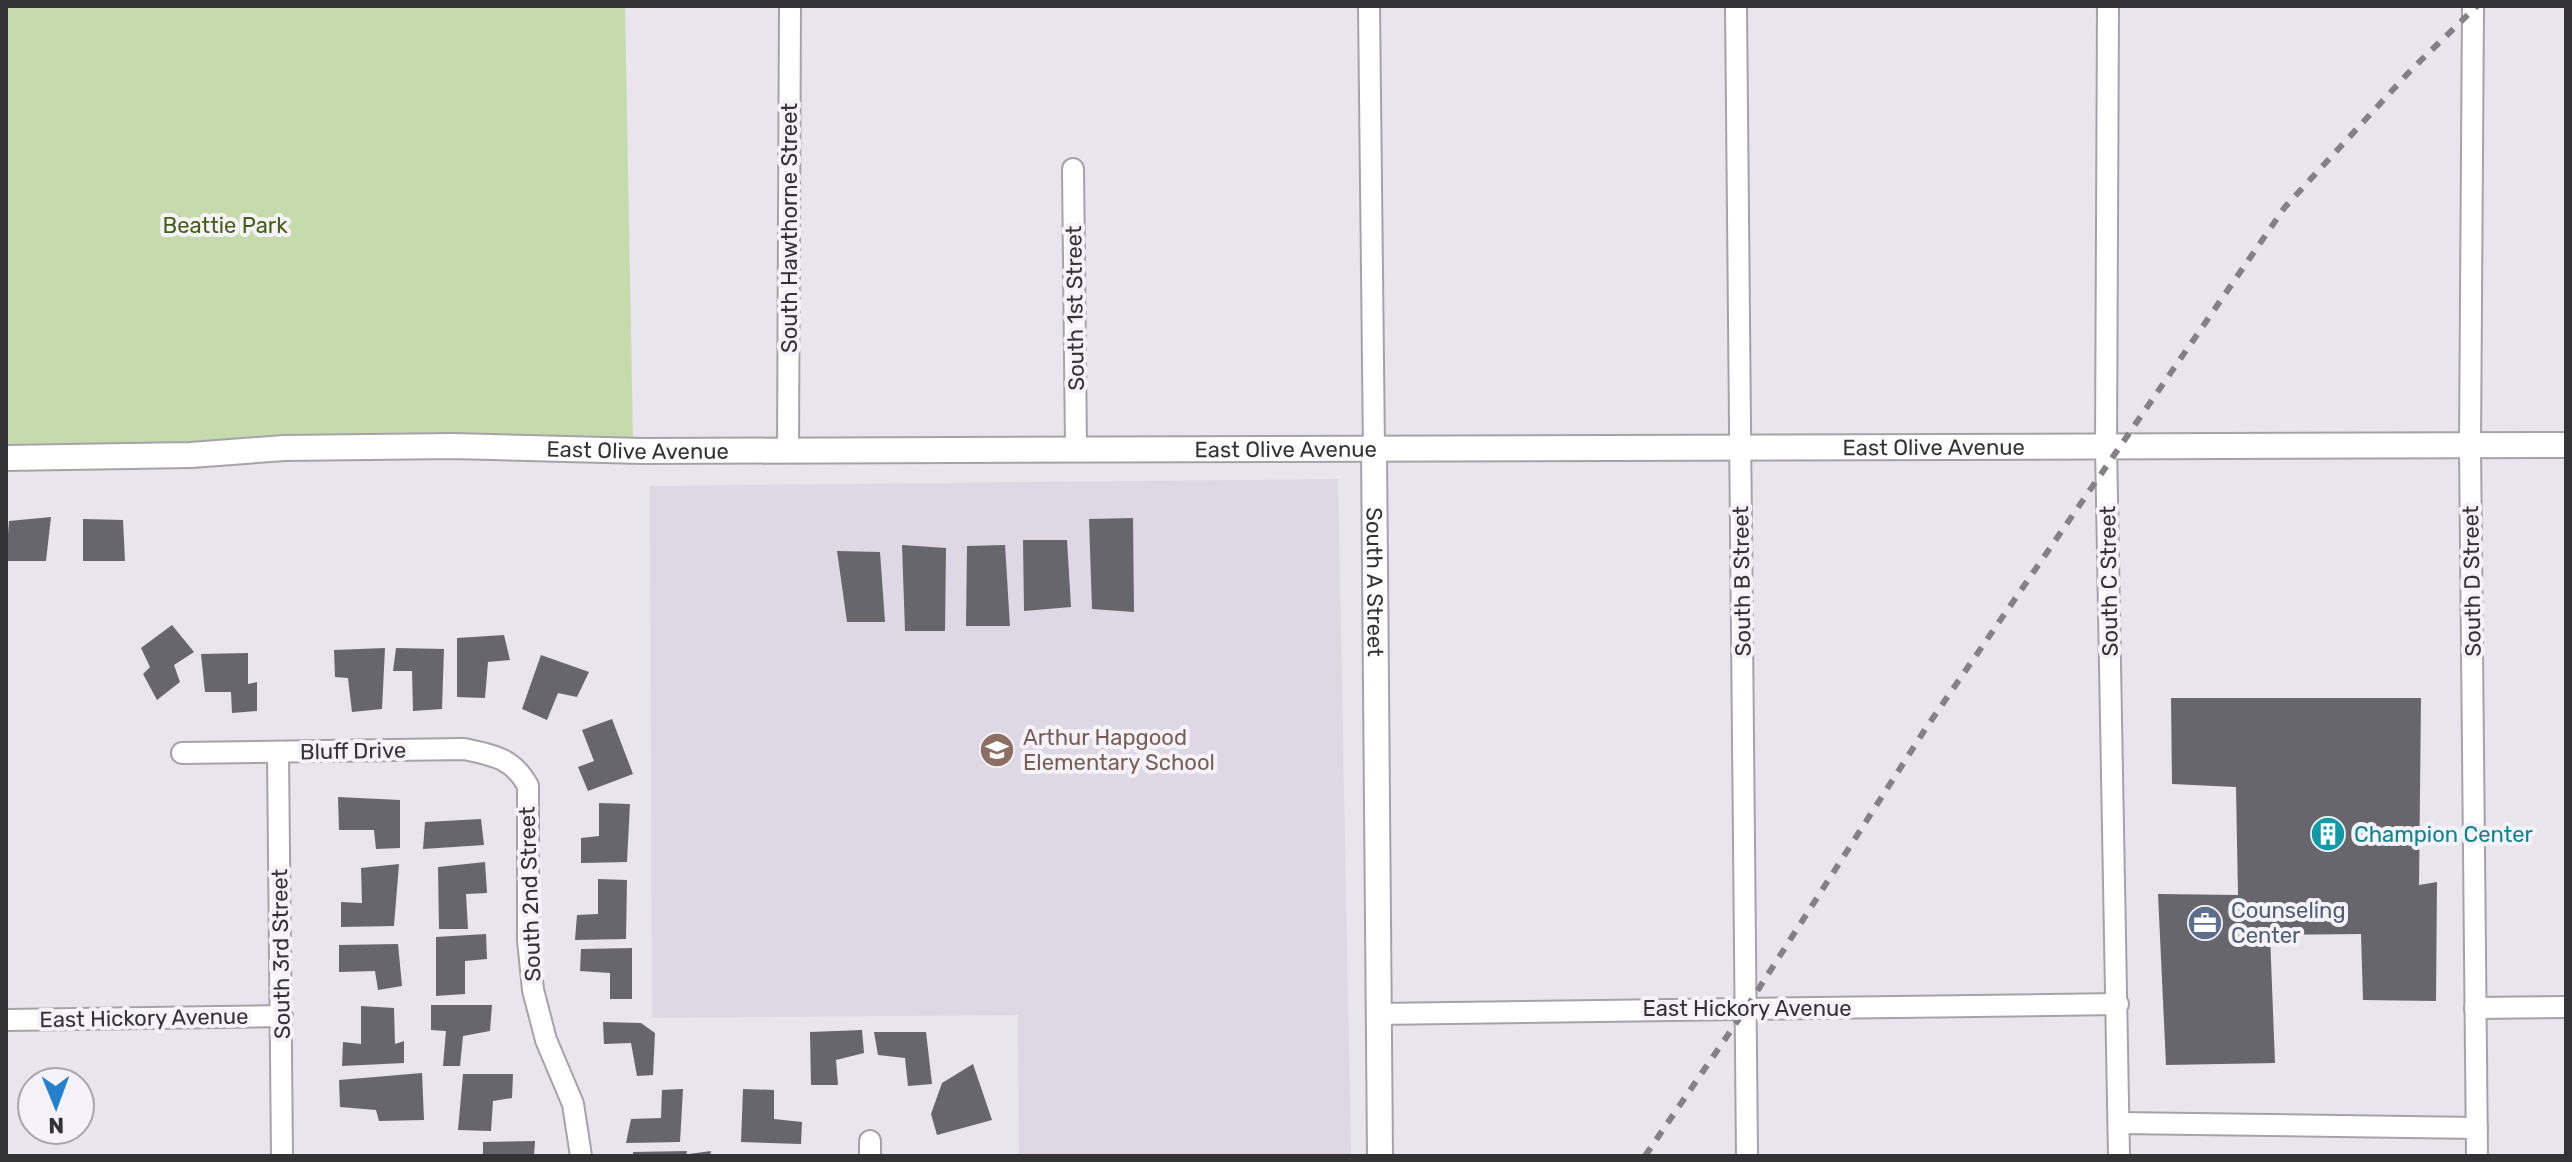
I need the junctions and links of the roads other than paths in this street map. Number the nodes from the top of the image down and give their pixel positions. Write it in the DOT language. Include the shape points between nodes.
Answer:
graph roads {
  1 [pos="790,6"];
  2 [pos="1369,6"];
  3 [pos="1736,6"];
  4 [pos="2108,6"];
  5 [pos="2473,6"];
  6 [pos="1073,169"];
  7 [pos="1740,445"];
  8 [pos="2566,445"];
  9 [pos="2106,446"];
  10 [pos="2470,446"];
  11 [pos="1076,447"];
  12 [pos="788,450"];
  13 [pos="1374,450"];
  14 [pos="6,458"];
  15 [pos="182,753"];
  16 [pos="278,753"];
  17 [pos="519,770"];
  18 [pos="2118,1004"];
  19 [pos="1747,1007"];
  20 [pos="2566,1007"];
  21 [pos="2475,1008"];
  22 [pos="1377,1014"];
  23 [pos="282,1016"];
  24 [pos="6,1020"];
  25 [pos="2119,1123"];
  26 [pos="2477,1128"];
  27 [pos="282,1156"];
  28 [pos="581,1156"];
  29 [pos="1380,1156"];
  30 [pos="1747,1156"];
  31 [pos="2119,1156"];
  32 [pos="2477,1156"];
  1 -- 12 [label="street, South Hawthorne Street"];
  2 -- 13 [label="street, South A Street"];
  3 -- 7 [label="street, South B Street"];
  4 -- 9 [label="street, South C Street"];
  5 -- 10 [label="street, South D Street"];
  6 -- 11 [label="street, South 1st Street"];
  7 -- 9 [label="street, East Olive Avenue"];
  7 -- 13 [label="street, East Olive Avenue"];
  7 -- 19 [label="street, South B Street"];
  8 -- 10 [label="street, East Olive Avenue"];
  9 -- 10 [label="street, East Olive Avenue"];
  9 -- 18 [label="street, South C Street"];
  10 -- 21 [label="street, South D Street"];
  11 -- 12 [label="street, East Olive Avenue"];
  11 -- 13 [label="street, East Olive Avenue"];
  12 -- 14 [label="street, East Olive Avenue" via="453,446"];
  13 -- 22 [label="street, South A Street"];
  15 -- 16 [label="street, Bluff Drive"];
  16 -- 17 [label="street, Bluff Drive" via="464,749 501,757"];
  16 -- 23 [label="street, South 3rd Street"];
  17 -- 28 [label="street, South 2nd Street" via="528,786 533,990 546,1040 573,1104"];
  18 -- 19 [label="street, East Hickory Avenue"];
  18 -- 25 [label="street, South C Street"];
  19 -- 22 [label="street, East Hickory Avenue"];
  19 -- 30 [label="street, South B Street"];
  20 -- 21 [label="street"];
  21 -- 26 [label="street, South D Street"];
  22 -- 29 [label="street, South A Street"];
  23 -- 24 [label="street, East Hickory Avenue"];
  23 -- 27 [label="street, South 3rd Street"];
  25 -- 26 [label="street"];
  25 -- 31 [label="street, South C Street"];
  26 -- 32 [label="street, South D Street"];
}
